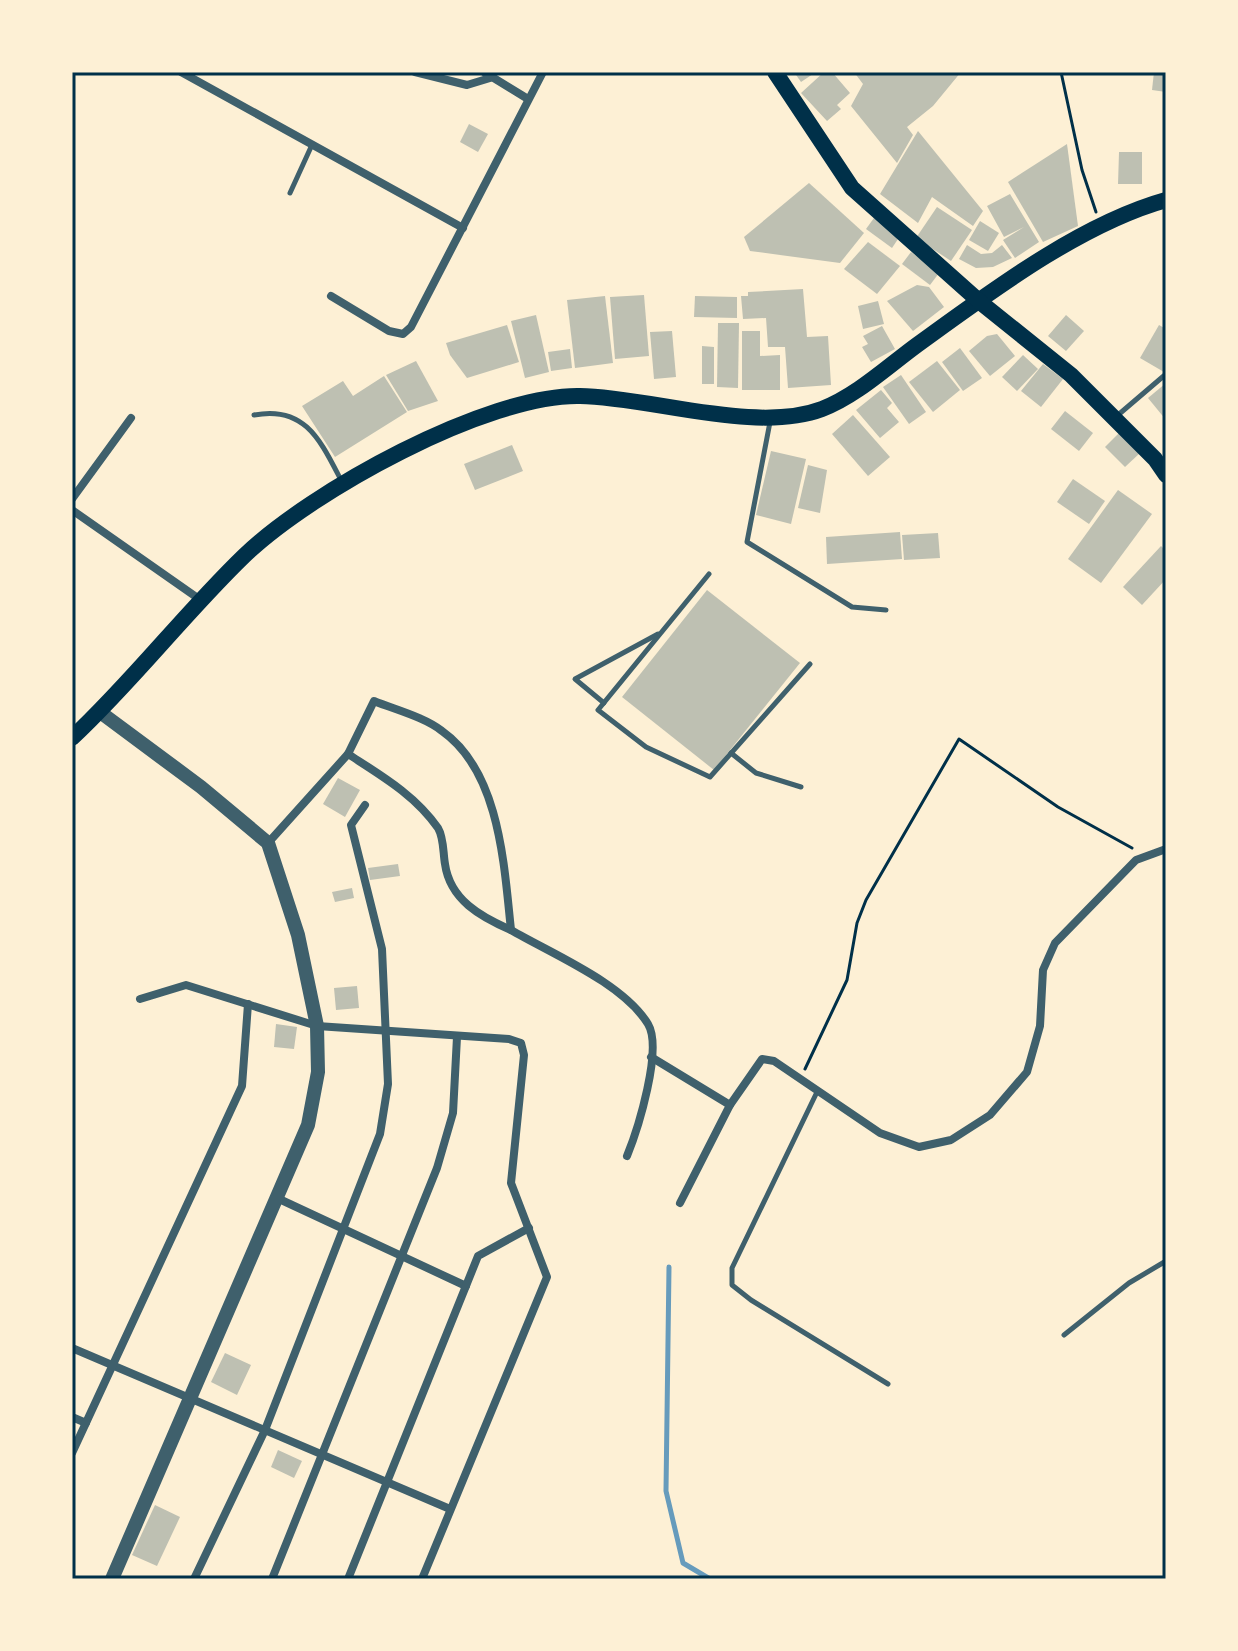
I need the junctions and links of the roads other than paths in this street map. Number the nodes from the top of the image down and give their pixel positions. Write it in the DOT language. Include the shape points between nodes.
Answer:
graph roads {
  1 [pos="181,72"];
  2 [pos="415,72"];
  3 [pos="543,72"];
  4 [pos="775,72"];
  5 [pos="487,75"];
  6 [pos="528,99"];
  7 [pos="311,147"];
  8 [pos="290,193"];
  9 [pos="1166,200"];
  10 [pos="463,228"];
  11 [pos="331,296"];
  12 [pos="980,302"];
  13 [pos="1166,374"];
  14 [pos="254,415"];
  15 [pos="771,417"];
  16 [pos="1116,417"];
  17 [pos="131,418"];
  18 [pos="1166,475"];
  19 [pos="344,486"];
  20 [pos="72,499"];
  21 [pos="72,510"];
  22 [pos="709,574"];
  23 [pos="202,601"];
  24 [pos="886,610"];
  25 [pos="662,631"];
  26 [pos="810,664"];
  27 [pos="604,703"];
  28 [pos="100,712"];
  29 [pos="72,738"];
  30 [pos="731,753"];
  31 [pos="348,754"];
  32 [pos="801,787"];
  33 [pos="365,805"];
  34 [pos="268,843"];
  35 [pos="1166,849"];
  36 [pos="511,930"];
  37 [pos="140,999"];
  38 [pos="248,1004"];
  39 [pos="317,1026"];
  40 [pos="388,1031"];
  41 [pos="457,1037"];
  42 [pos="651,1057"];
  43 [pos="817,1092"];
  44 [pos="730,1105"];
  45 [pos="627,1156"];
  46 [pos="277,1198"];
  47 [pos="680,1203"];
  48 [pos="344,1227"];
  49 [pos="529,1228"];
  50 [pos="403,1256"];
  51 [pos="1166,1261"];
  52 [pos="466,1286"];
  53 [pos="1064,1335"];
  54 [pos="72,1348"];
  55 [pos="112,1365"];
  56 [pos="888,1384"];
  57 [pos="191,1399"];
  58 [pos="72,1417"];
  59 [pos="86,1423"];
  60 [pos="265,1430"];
  61 [pos="72,1453"];
  62 [pos="321,1455"];
  63 [pos="384,1481"];
  64 [pos="450,1509"];
  65 [pos="112,1579"];
  66 [pos="194,1579"];
  67 [pos="272,1579"];
  68 [pos="348,1579"];
  69 [pos="422,1579"];
  1 -- 7 [label="street"];
  2 -- 5 [label="street" via="467,85"];
  3 -- 6 [label="street"];
  4 -- 12 [label="main road" via="852,188"];
  5 -- 6 [label="street"];
  6 -- 10 [label="street"];
  7 -- 8 [label="lane"];
  7 -- 10 [label="street"];
  9 -- 12 [label="main road" via="1101,227"];
  10 -- 11 [label="street" via="403,334"];
  12 -- 15 [label="main road" via="827,407 807,415"];
  12 -- 16 [label="main road"];
  13 -- 16 [label="lane"];
  14 -- 19 [label="lane" via="283,413 313,431"];
  15 -- 19 [label="main road" via="579,396 534,401 420,441"];
  15 -- 24 [label="lane" via="747,542 852,607"];
  16 -- 18 [label="main road"];
  17 -- 20 [label="street"];
  19 -- 23 [label="main road" via="245,555"];
  21 -- 23 [label="street"];
  22 -- 25 [label="lane"];
  23 -- 28 [label="main road"];
  25 -- 27 [label="lane"];
  25 -- 27 [label="lane" via="575,679"];
  26 -- 30 [label="lane"];
  27 -- 30 [label="lane" via="598,710 646,747 710,777"];
  28 -- 29 [label="main road"];
  28 -- 34 [label="street"];
  30 -- 32 [label="lane" via="756,773"];
  31 -- 34 [label="street"];
  31 -- 36 [label="street" via="414,798 440,832 446,871 456,892 477,916"];
  31 -- 36 [label="street" via="374,701 442,730 475,763 505,871"];
  33 -- 40 [label="street" via="351,825 382,949"];
  34 -- 39 [label="street" via="298,935"];
  35 -- 43 [label="street" via="1136,860 1055,943 1043,970 1040,1026 1027,1072 990,1115 951,1140 919,1147 880,1133"];
  36 -- 42 [label="street" via="621,994 650,1026"];
  37 -- 38 [label="street" via="186,985"];
  38 -- 39 [label="street"];
  38 -- 55 [label="street" via="242,1086"];
  39 -- 40 [label="street"];
  39 -- 46 [label="street" via="318,1072 308,1125"];
  40 -- 41 [label="street"];
  40 -- 48 [label="street" via="388,1084 380,1134"];
  41 -- 49 [label="street" via="521,1043 511,1183"];
  41 -- 50 [label="street" via="453,1113"];
  42 -- 44 [label="street"];
  42 -- 45 [label="street"];
  43 -- 44 [label="street" via="774,1061 762,1059"];
  43 -- 56 [label="lane" via="732,1268 732,1285"];
  44 -- 47 [label="street"];
  46 -- 48 [label="street"];
  46 -- 57 [label="street"];
  48 -- 50 [label="street"];
  48 -- 60 [label="street"];
  49 -- 52 [label="street" via="478,1256"];
  49 -- 64 [label="street" via="547,1277"];
  50 -- 52 [label="street"];
  50 -- 62 [label="street"];
  51 -- 53 [label="lane"];
  52 -- 63 [label="street"];
  54 -- 55 [label="street"];
  55 -- 57 [label="street"];
  55 -- 59 [label="street"];
  57 -- 60 [label="street"];
  57 -- 65 [label="street"];
  58 -- 59 [label="street"];
  59 -- 61 [label="street"];
  60 -- 62 [label="street"];
  60 -- 66 [label="street"];
  62 -- 63 [label="street"];
  62 -- 67 [label="street"];
  63 -- 64 [label="street"];
  63 -- 68 [label="street"];
  64 -- 69 [label="street"];
}
